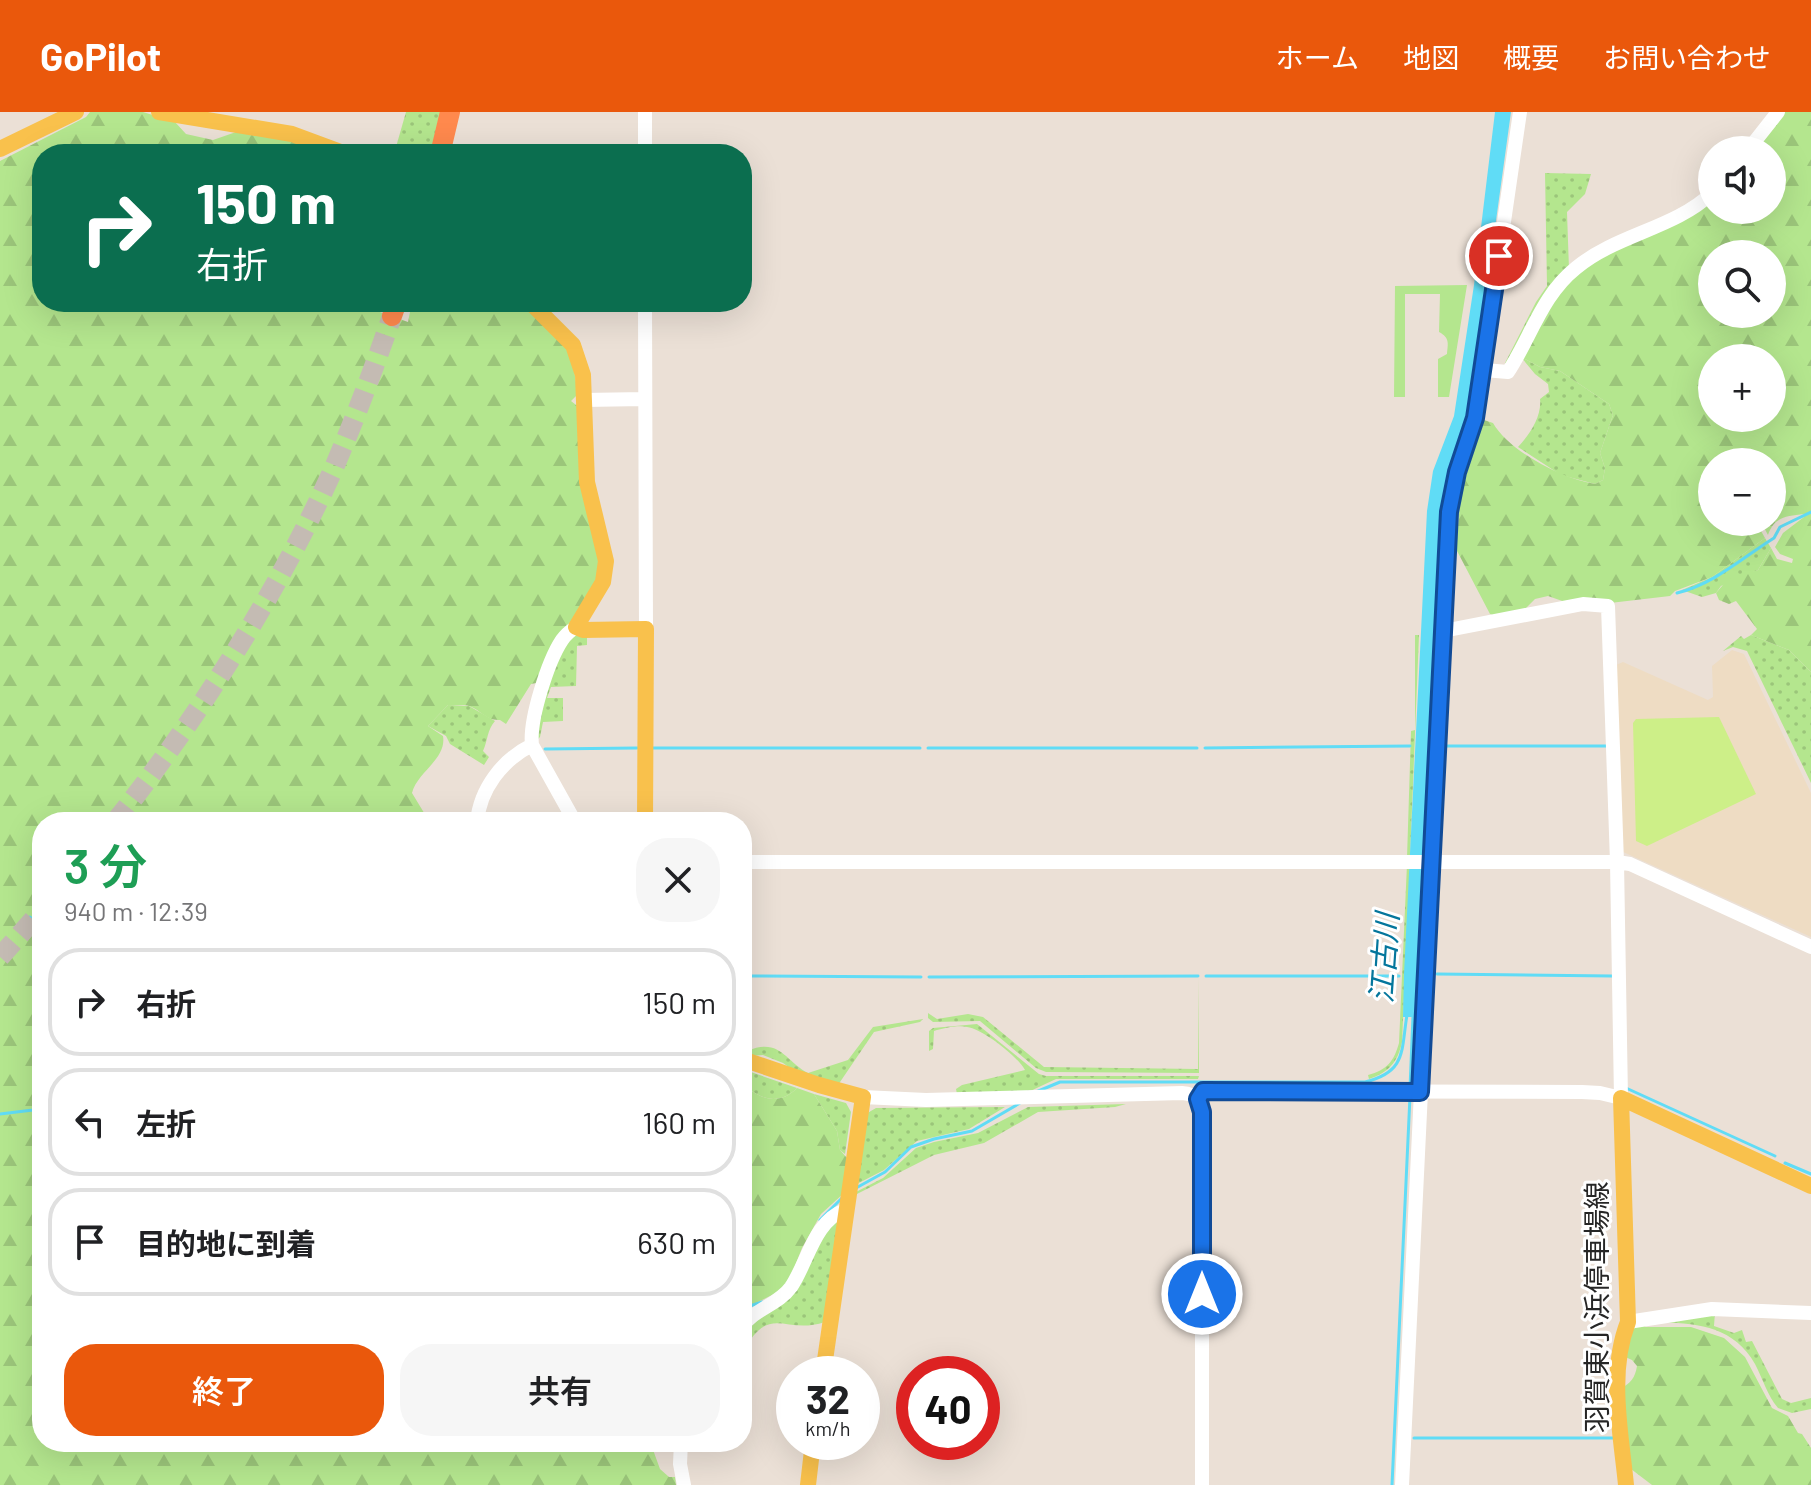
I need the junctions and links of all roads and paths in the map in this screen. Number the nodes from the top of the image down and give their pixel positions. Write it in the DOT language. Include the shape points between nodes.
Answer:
graph roads {
  1 [pos="76,112"];
  2 [pos="159,112"];
  3 [pos="450,112"];
  4 [pos="645,112"];
  5 [pos="1520,112"];
  6 [pos="1778,112"];
  7 [pos="1759,136"];
  8 [pos="319,144"];
  9 [pos="442,144"];
  10 [pos="645,144"];
  11 [pos="0,149"];
  12 [pos="1698,205"];
  13 [pos="541,312"];
  14 [pos="645,312"];
  15 [pos="1484,370"];
  16 [pos="645,399"];
  17 [pos="583,400"];
  18 [pos="576,627"];
  19 [pos="646,629"];
  20 [pos="1443,631"];
  21 [pos="532,745"];
  22 [pos="478,812"];
  23 [pos="569,812"];
  24 [pos="645,812"];
  25 [pos="1422,861"];
  26 [pos="752,862"];
  27 [pos="1617,862"];
  28 [pos="1811,947"];
  29 [pos="752,1062"];
  30 [pos="1414,1091"];
  31 [pos="863,1097"];
  32 [pos="1621,1098"];
  33 [pos="1198,1099"];
  34 [pos="1811,1186"];
  35 [pos="847,1198"];
  36 [pos="1811,1313"];
  37 [pos="752,1315"];
  38 [pos="1628,1322"];
  39 [pos="825,1356"];
  40 [pos="679,1452"];
  41 [pos="811,1460"];
  42 [pos="684,1485"];
  43 [pos="808,1485"];
  44 [pos="1202,1485"];
  45 [pos="1402,1485"];
  46 [pos="1626,1485"];
  1 -- 11 [label="main road"];
  2 -- 8 [label="main road" via="292,134"];
  3 -- 9 [label="highway"];
  4 -- 10 [label="street"];
  5 -- 15 [label="street"];
  6 -- 7 [label="street"];
  12 -- 15 [label="street" via="1577,266 1552,294 1508,372"];
  13 -- 17 [label="main road" via="578,353"];
  14 -- 16 [label="street"];
  15 -- 20 [label="street" via="1471,437 1452,489"];
  16 -- 17 [label="street"];
  16 -- 19 [label="street"];
  17 -- 18 [label="main road" via="589,499 606,561 603,582"];
  18 -- 19 [label="main road"];
  18 -- 21 [label="street" via="556,650"];
  19 -- 24 [label="main road"];
  20 -- 25 [label="street"];
  20 -- 27 [label="street" via="1583,604 1608,606"];
  21 -- 22 [label="street" via="490,783"];
  21 -- 23 [label="street"];
  25 -- 26 [label="street"];
  25 -- 27 [label="street"];
  25 -- 30 [label="street"];
  27 -- 28 [label="street"];
  27 -- 32 [label="street"];
  29 -- 31 [label="main road"];
  30 -- 32 [label="street" via="1582,1092"];
  30 -- 33 [label="street" via="1203,1091"];
  30 -- 45 [label="street"];
  31 -- 33 [label="street" via="1182,1093"];
  31 -- 35 [label="main road"];
  32 -- 34 [label="main road"];
  32 -- 38 [label="main road, 羽賀東小浜停車場線"];
  33 -- 44 [label="street"];
  35 -- 37 [label="street" via="826,1223 789,1290"];
  35 -- 39 [label="main road"];
  36 -- 38 [label="street" via="1712,1309"];
  38 -- 46 [label="main road, 羽賀東小浜停車場線" via="1617,1389"];
  40 -- 42 [label="street"];
  41 -- 43 [label="main road"];
}
